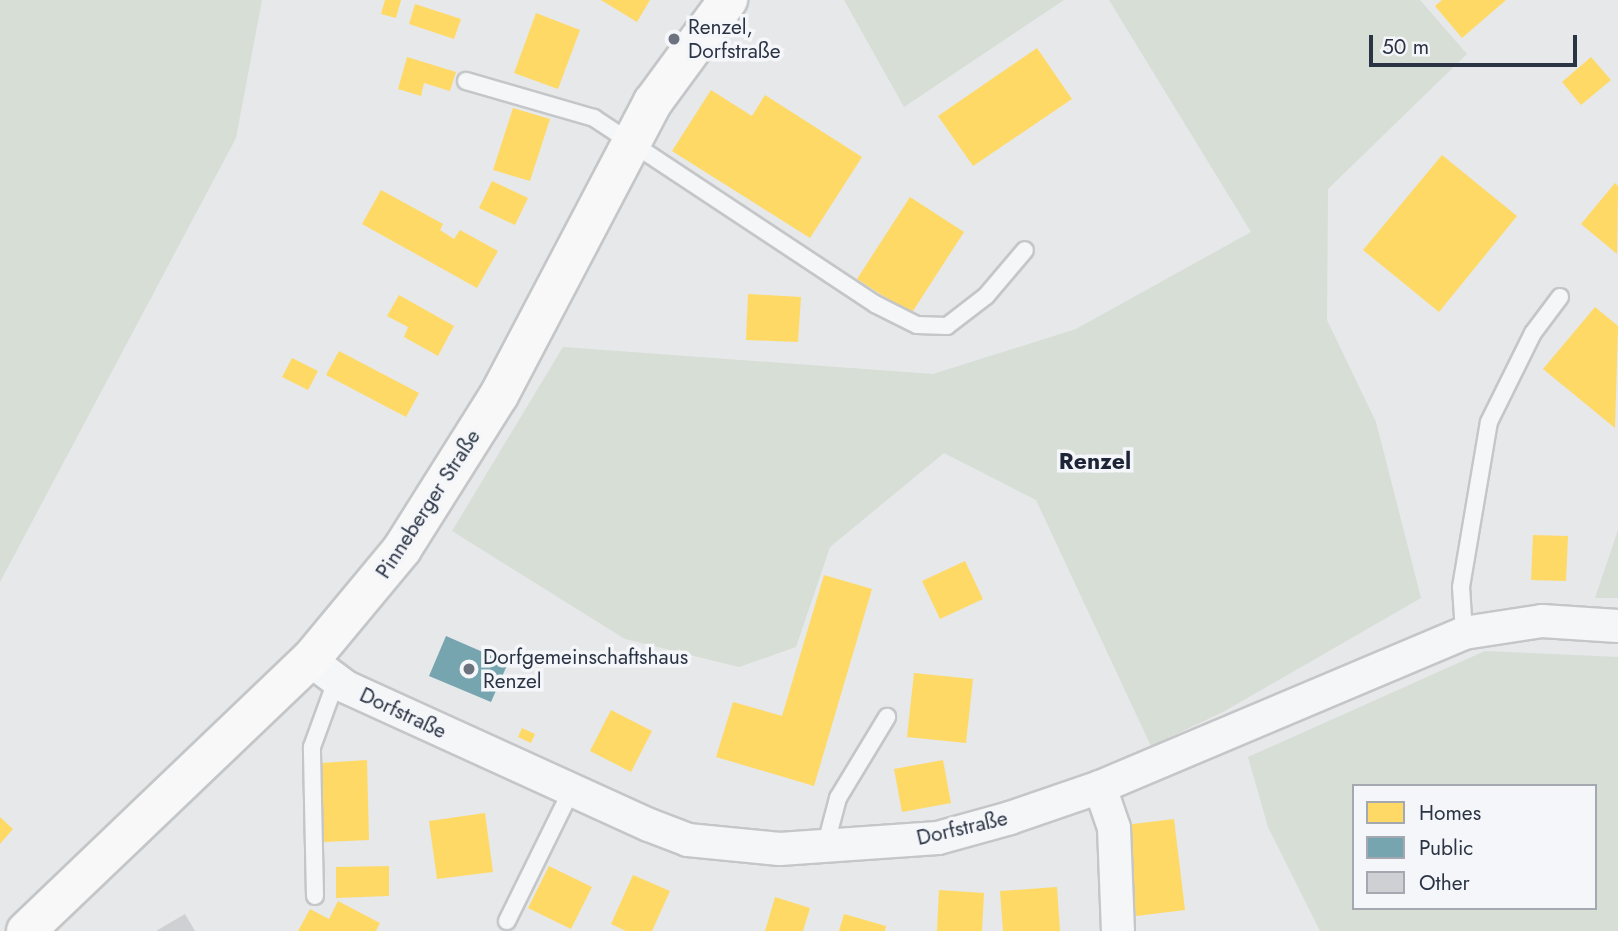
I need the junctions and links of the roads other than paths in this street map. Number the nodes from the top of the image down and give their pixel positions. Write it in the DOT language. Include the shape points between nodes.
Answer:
graph roads {
  1 [pos="728,0"];
  2 [pos="466,81"];
  3 [pos="631,140"];
  4 [pos="1025,250"];
  5 [pos="1560,297"];
  6 [pos="1618,626"];
  7 [pos="1464,633"];
  8 [pos="323,670"];
  9 [pos="887,716"];
  10 [pos="1100,787"];
  11 [pos="571,791"];
  12 [pos="825,847"];
  13 [pos="315,896"];
  14 [pos="507,921"];
  15 [pos="26,931"];
  16 [pos="1118,931"];
  1 -- 3 [label="main road, Pinneberger Straße" via="690,47"];
  2 -- 3 [label="lane" via="594,118"];
  3 -- 4 [label="lane" via="875,304 917,325 947,326 986,296"];
  3 -- 8 [label="main road, Pinneberger Straße" via="499,395"];
  5 -- 7 [label="lane" via="1534,333 1489,422 1461,587"];
  6 -- 7 [label="street, Dorfstraße" via="1542,621"];
  7 -- 10 [label="street, Dorfstraße"];
  8 -- 11 [label="street, Dorfstraße"];
  8 -- 13 [label="lane" via="312,747"];
  8 -- 15 [label="main road, Pinneberger Straße"];
  9 -- 12 [label="lane" via="838,798"];
  10 -- 12 [label="street, Dorfstraße" via="961,833"];
  10 -- 16 [label="street" via="1114,828"];
  11 -- 12 [label="street, Dorfstraße" via="688,840 732,847"];
  11 -- 14 [label="lane"];
}
